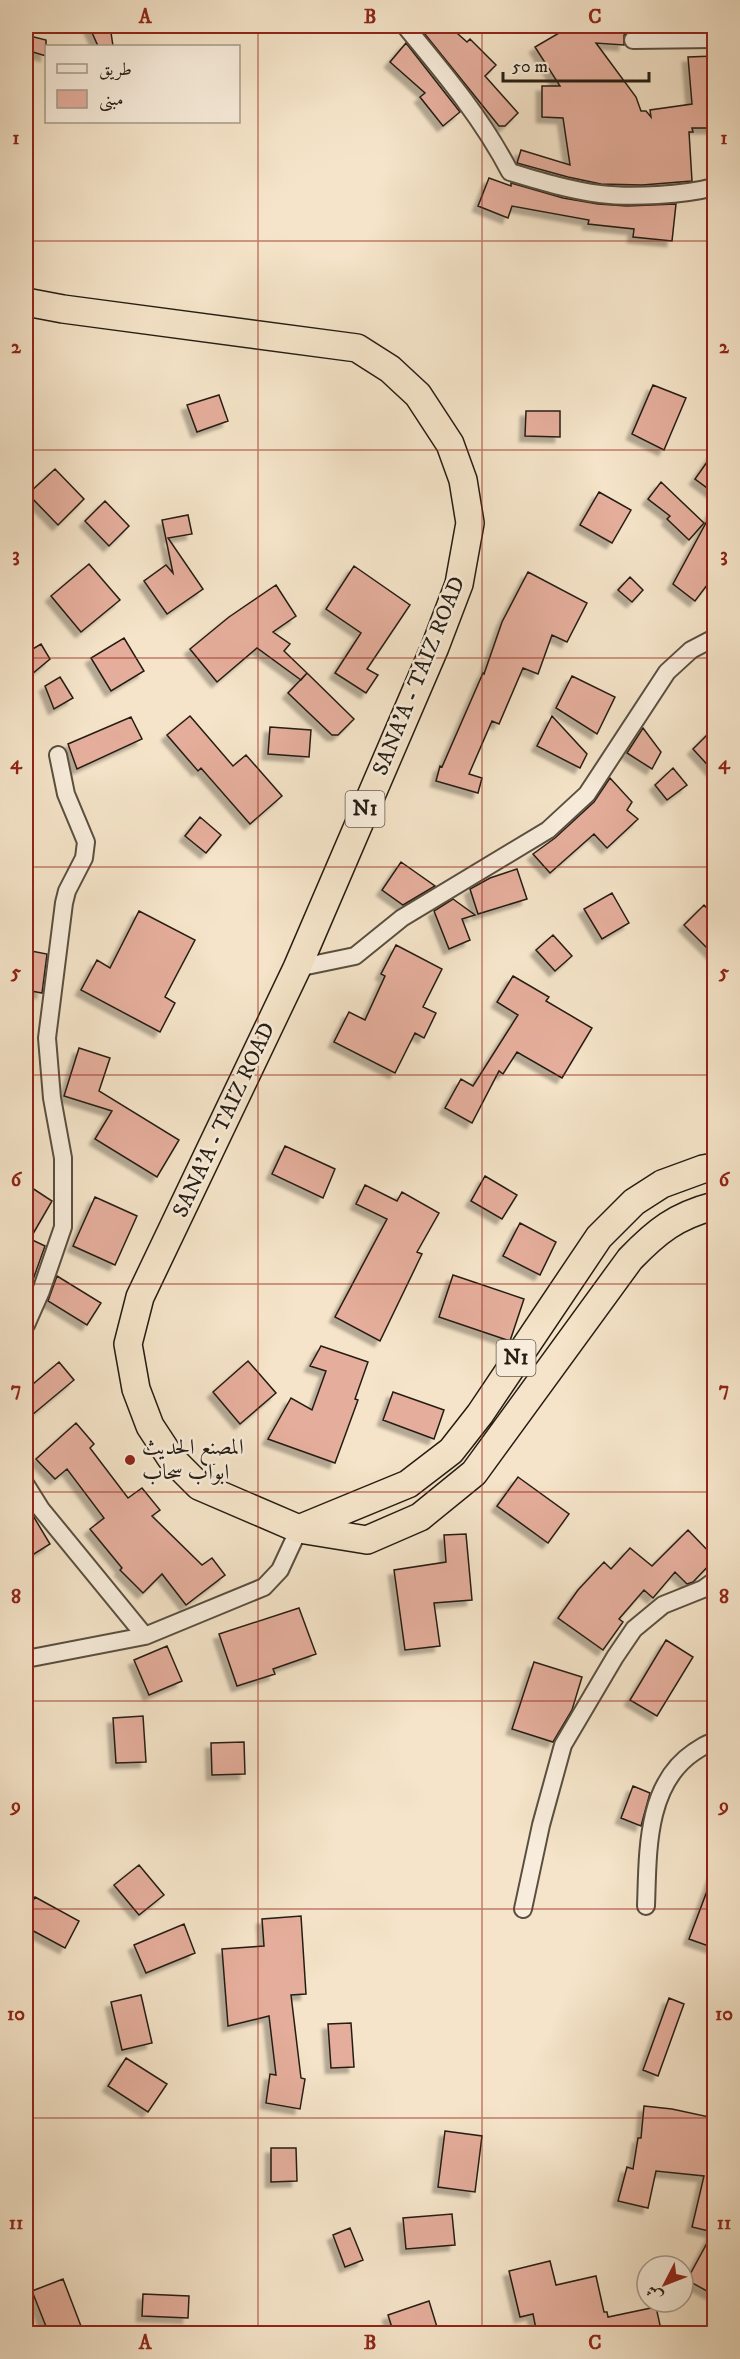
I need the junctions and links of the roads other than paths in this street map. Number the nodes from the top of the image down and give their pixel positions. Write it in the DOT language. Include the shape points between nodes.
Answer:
graph roads {
  1 [pos="405,26"];
  2 [pos="714,39"];
  3 [pos="633,40"];
  4 [pos="714,187"];
  5 [pos="26,302"];
  6 [pos="714,638"];
  7 [pos="58,754"];
  8 [pos="297,968"];
  9 [pos="714,1167"];
  10 [pos="714,1206"];
  11 [pos="26,1325"];
  12 [pos="26,1485"];
  13 [pos="299,1529"];
  14 [pos="714,1581"];
  15 [pos="145,1636"];
  16 [pos="26,1659"];
  17 [pos="714,1742"];
  18 [pos="646,1906"];
  19 [pos="523,1909"];
  1 -- 4 [label="street" via="494,140 510,172 601,194 695,192"];
  2 -- 3 [label="street"];
  5 -- 8 [label="highway, SANA'A - TAIZ ROAD / N1" via="357,348 390,369 418,395 450,444 463,480 470,523 459,584"];
  6 -- 8 [label="street" via="690,650 667,672 587,794 548,830 402,918 355,956"];
  7 -- 11 [label="street" via="66,794 86,842 84,858 64,903 47,1038 63,1158 63,1227"];
  8 -- 13 [label="highway, SANA'A - TAIZ ROAD / N1" via="140,1297 128,1344 136,1389 150,1426 171,1458 199,1486"];
  9 -- 13 [label="highway, N1" via="662,1184 634,1202 599,1237 451,1451 408,1484"];
  10 -- 13 [label="highway, SANA'A - TAIZ ROAD / N1" via="685,1215 654,1234 630,1259 474,1473 420,1517 367,1540"];
  12 -- 15 [label="street" via="41,1509"];
  13 -- 15 [label="street" via="280,1570 264,1587"];
  14 -- 19 [label="street" via="663,1605 634,1629 563,1745"];
  15 -- 16 [label="street"];
  17 -- 18 [label="street" via="688,1756 670,1774 660,1796 648,1842"];
}
